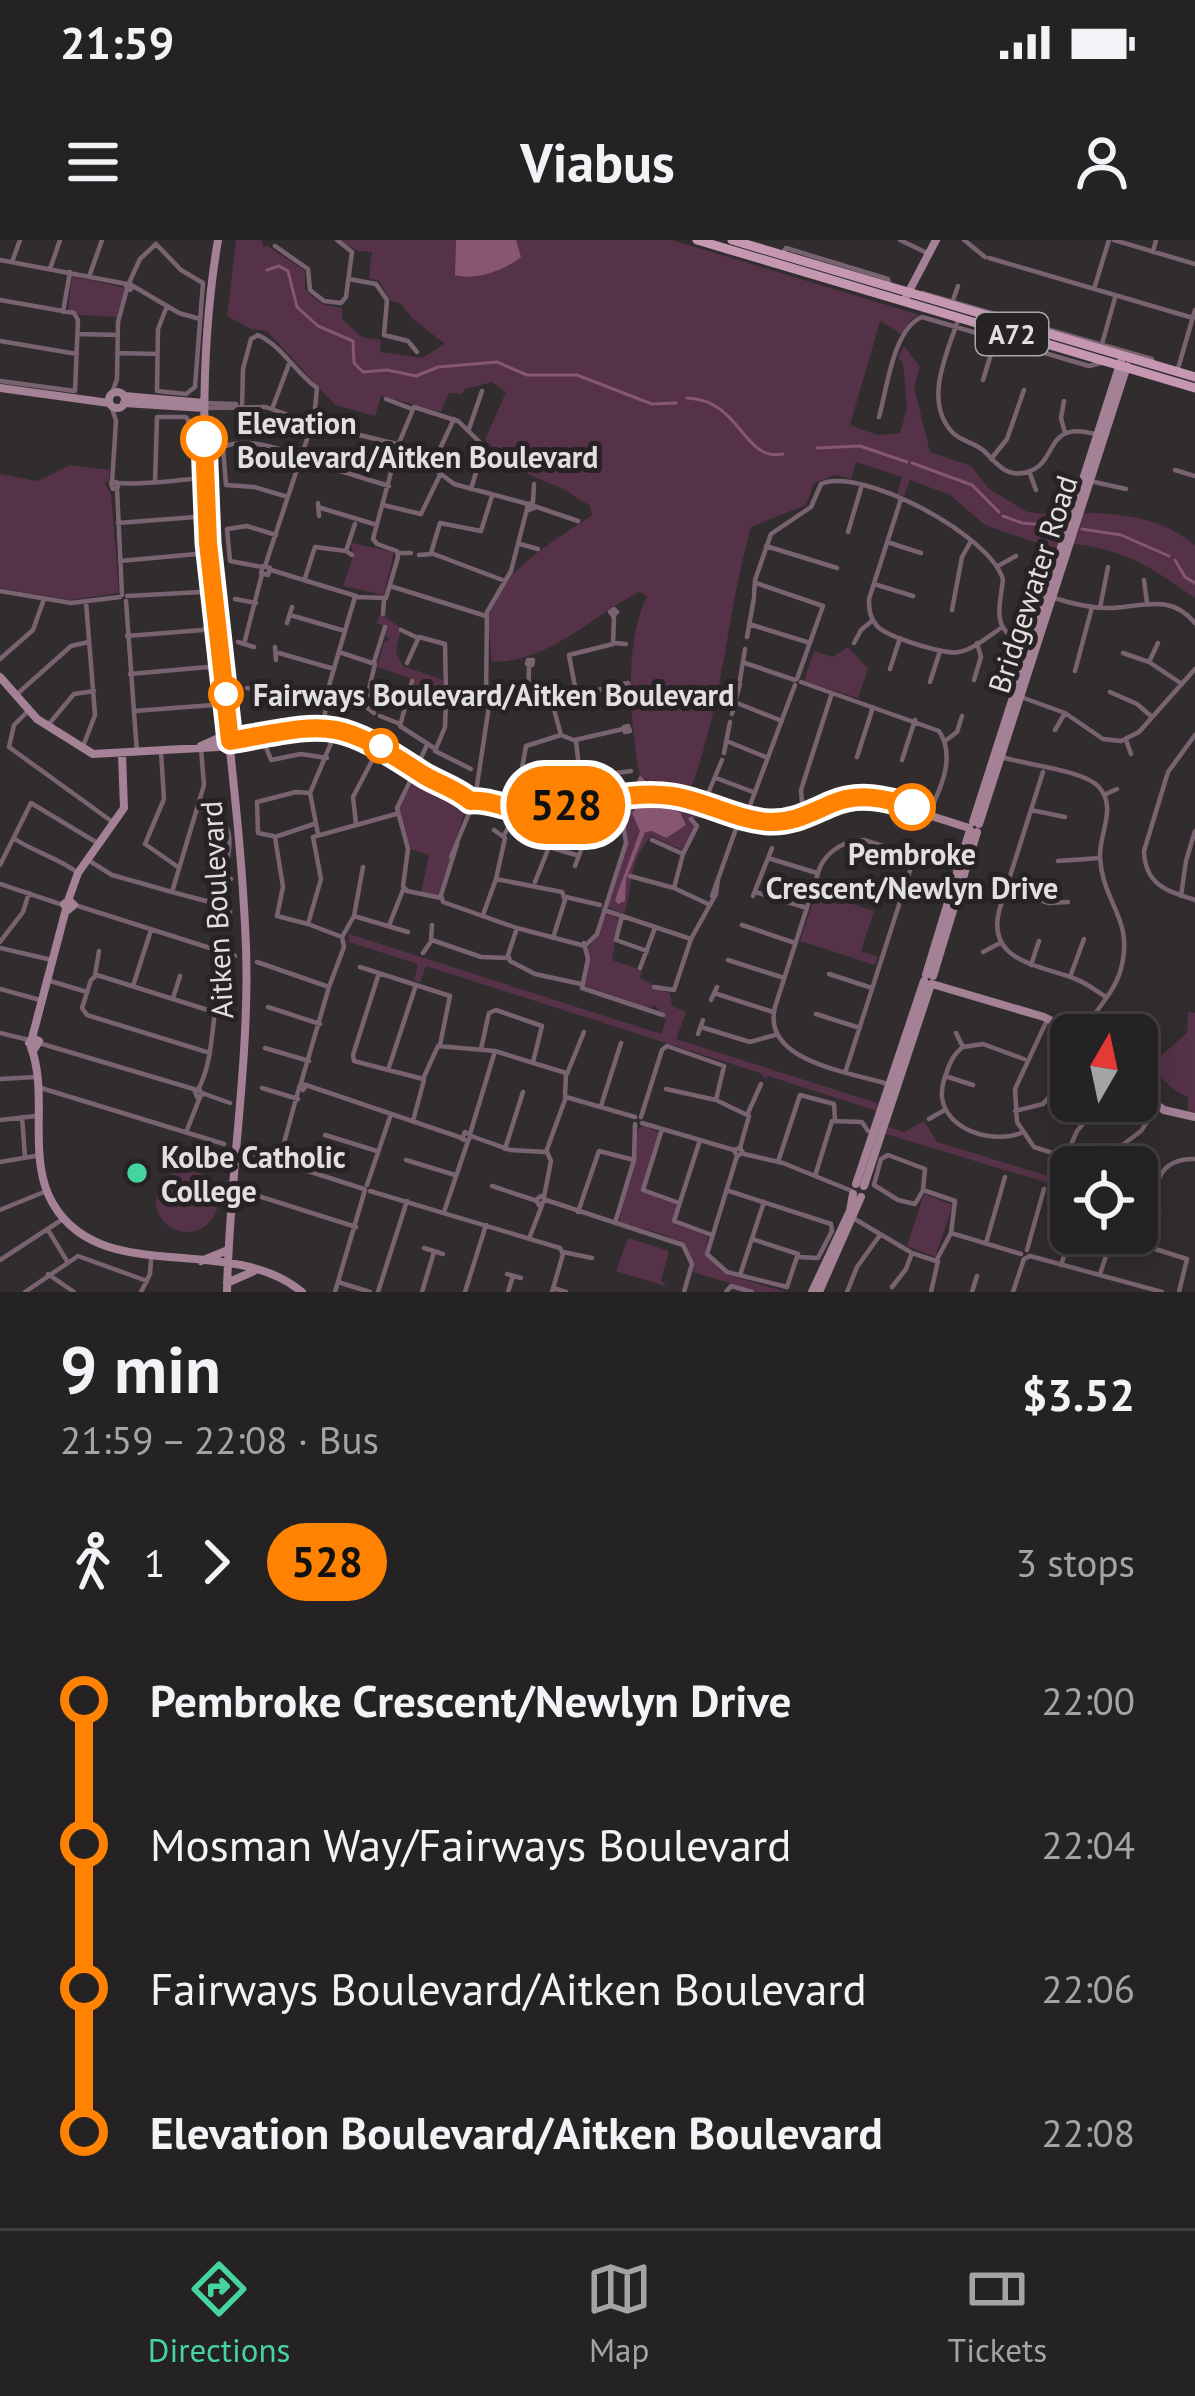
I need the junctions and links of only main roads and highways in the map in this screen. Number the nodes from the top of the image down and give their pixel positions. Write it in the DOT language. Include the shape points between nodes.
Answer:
graph roads {
  1 [pos="697,240"];
  2 [pos="733,240"];
  3 [pos="769,251"];
  4 [pos="909,297"];
  5 [pos="1119,363"];
  6 [pos="1195,377"];
  7 [pos="1195,388"];
  1 -- 3 [label="main road, A72"];
  2 -- 3 [label="main road, A72"];
  3 -- 4 [label="main road, A72"];
  3 -- 4 [label="main road, A72" via="843,289"];
  4 -- 5 [label="main road, A72" via="1015,321"];
  4 -- 5 [label="main road, A72" via="957,322"];
  5 -- 6 [label="main road, A72"];
  5 -- 7 [label="main road, A72"];
}
